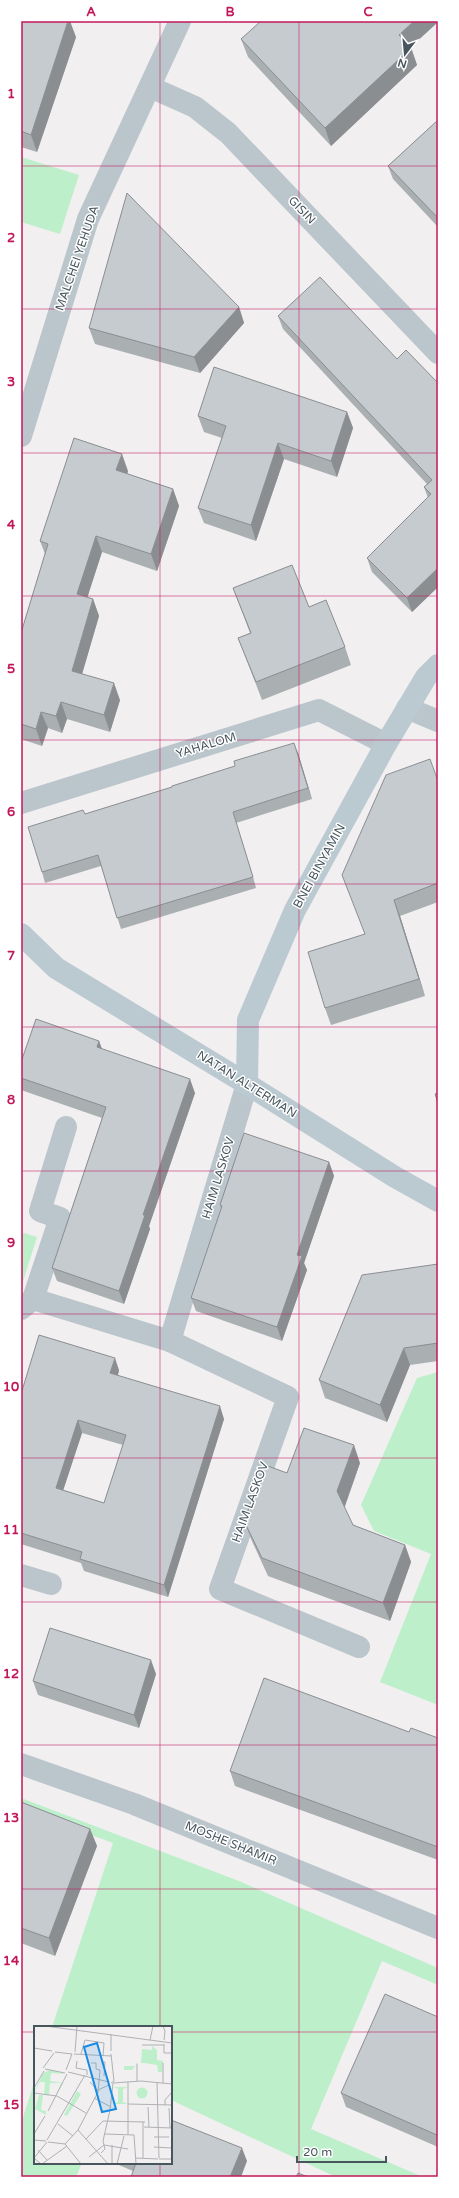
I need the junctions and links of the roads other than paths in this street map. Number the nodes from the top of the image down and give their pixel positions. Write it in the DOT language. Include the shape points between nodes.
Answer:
graph roads {
  1 [pos="180,21"];
  2 [pos="150,87"];
  3 [pos="438,353"];
  4 [pos="21,436"];
  5 [pos="438,664"];
  6 [pos="407,708"];
  7 [pos="438,721"];
  8 [pos="386,744"];
  9 [pos="21,803"];
  10 [pos="21,934"];
  11 [pos="21,957"];
  12 [pos="56,968"];
  13 [pos="247,1084"];
  14 [pos="66,1127"];
  15 [pos="438,1201"];
  16 [pos="27,1304"];
  17 [pos="170,1341"];
  18 [pos="21,1575"];
  19 [pos="51,1584"];
  20 [pos="359,1647"];
  21 [pos="21,1764"];
  22 [pos="438,1928"];
  1 -- 2 [label="street, MALCHEI YEHUDA"];
  2 -- 3 [label="street, GISIN" via="195,108 228,133"];
  2 -- 4 [label="street, MALCHEI YEHUDA" via="88,219"];
  5 -- 6 [label="street, BNEI BINYAMIN" via="426,677"];
  6 -- 7 [label="street"];
  6 -- 8 [label="street, BNEI BINYAMIN"];
  8 -- 9 [label="street, YAHALOM" via="319,710"];
  8 -- 13 [label="street, BNEI BINYAMIN" via="295,910 248,1020"];
  10 -- 12 [label="street, NATAN ALTERMAN"];
  11 -- 12 [label="street, NATAN ALTERMAN"];
  12 -- 13 [label="street, NATAN ALTERMAN"];
  13 -- 15 [label="street, NATAN ALTERMAN"];
  13 -- 17 [label="street, HAIM LASKOV"];
  14 -- 16 [label="street, HAIM LASKOV" via="40,1211 60,1218"];
  16 -- 17 [label="street, HAIM LASKOV"];
  17 -- 20 [label="street, HAIM LASKOV" via="288,1397 220,1589"];
  18 -- 19 [label="street"];
  21 -- 22 [label="street, MOSHE SHAMIR" via="134,1804"];
}
